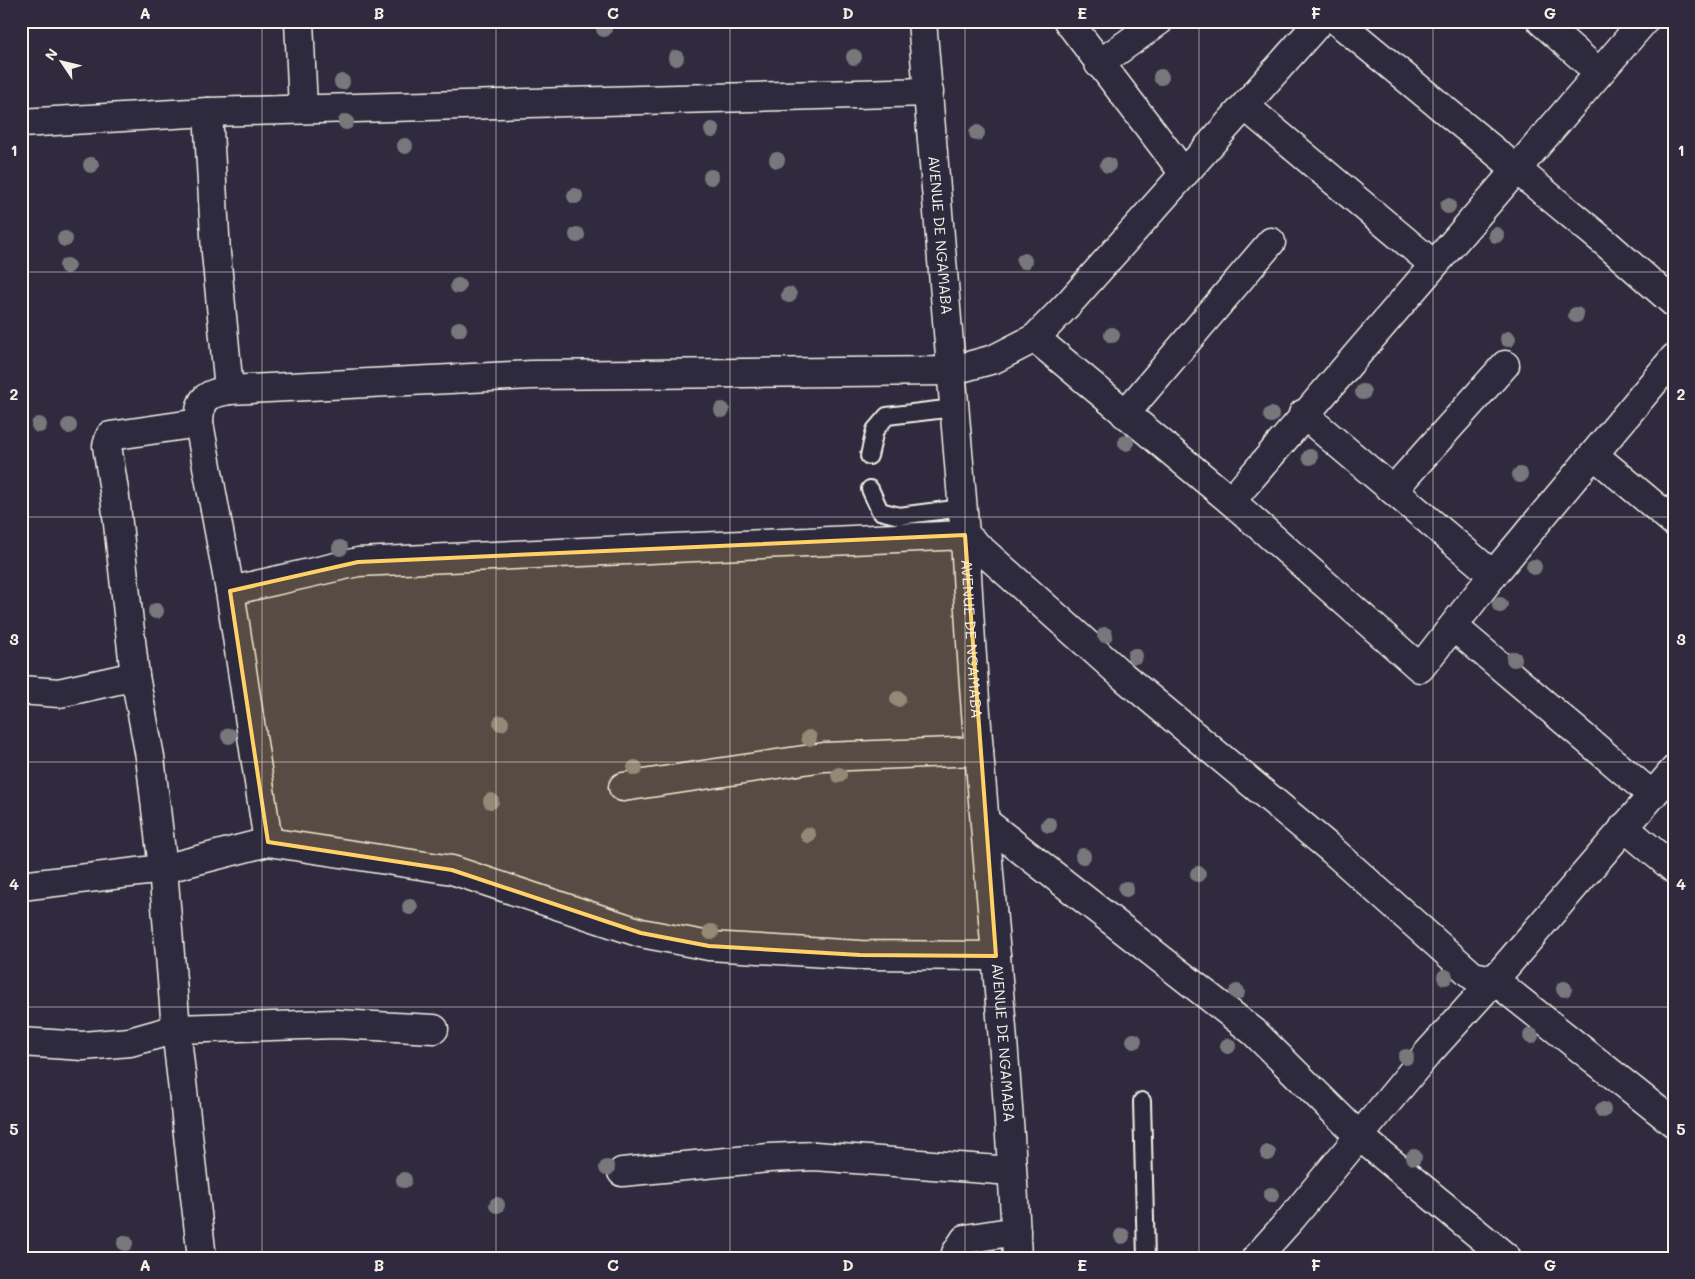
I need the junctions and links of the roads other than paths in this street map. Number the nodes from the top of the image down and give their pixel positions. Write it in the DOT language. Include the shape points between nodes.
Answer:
graph roads {
  1 [pos="299,21"];
  2 [pos="922,21"];
  3 [pos="1068,21"];
  4 [pos="1160,21"];
  5 [pos="1320,21"];
  6 [pos="1337,21"];
  7 [pos="1541,21"];
  8 [pos="1644,21"];
  9 [pos="1099,64"];
  10 [pos="1598,72"];
  11 [pos="929,92"];
  12 [pos="1245,106"];
  13 [pos="303,109"];
  14 [pos="208,112"];
  15 [pos="21,122"];
  16 [pos="1515,168"];
  17 [pos="1183,172"];
  18 [pos="1271,242"];
  19 [pos="1433,264"];
  20 [pos="1674,303"];
  21 [pos="1035,338"];
  22 [pos="1674,358"];
  23 [pos="1505,365"];
  24 [pos="950,371"];
  25 [pos="228,390"];
  26 [pos="954,408"];
  27 [pos="1126,414"];
  28 [pos="1304,414"];
  29 [pos="199,423"];
  30 [pos="869,456"];
  31 [pos="1594,456"];
  32 [pos="870,489"];
  33 [pos="1394,490"];
  34 [pos="1231,501"];
  35 [pos="962,508"];
  36 [pos="1674,522"];
  37 [pos="965,535"];
  38 [pos="1493,575"];
  39 [pos="230,591"];
  40 [pos="1454,627"];
  41 [pos="135,676"];
  42 [pos="21,690"];
  43 [pos="979,751"];
  44 [pos="1674,770"];
  45 [pos="623,787"];
  46 [pos="1652,795"];
  47 [pos="987,823"];
  48 [pos="1624,827"];
  49 [pos="268,842"];
  50 [pos="163,869"];
  51 [pos="1674,869"];
  52 [pos="21,886"];
  53 [pos="996,956"];
  54 [pos="1494,980"];
  55 [pos="176,1029"];
  56 [pos="434,1029"];
  57 [pos="21,1042"];
  58 [pos="1142,1100"];
  59 [pos="1674,1123"];
  60 [pos="1359,1136"];
  61 [pos="1011,1171"];
  62 [pos="622,1172"];
  63 [pos="1016,1231"];
  64 [pos="202,1258"];
  65 [pos="955,1258"];
  66 [pos="1017,1258"];
  67 [pos="1146,1258"];
  68 [pos="1256,1258"];
  69 [pos="1507,1258"];
  1 -- 13 [label="street"];
  2 -- 11 [label="street, AVENUE DE NGAMABA"];
  3 -- 9 [label="street"];
  4 -- 9 [label="street"];
  5 -- 12 [label="street"];
  6 -- 16 [label="street"];
  7 -- 10 [label="street"];
  8 -- 10 [label="street"];
  9 -- 17 [label="street"];
  10 -- 16 [label="street"];
  11 -- 13 [label="street"];
  11 -- 24 [label="street, AVENUE DE NGAMABA"];
  12 -- 17 [label="street"];
  12 -- 19 [label="street"];
  13 -- 14 [label="street"];
  14 -- 15 [label="street"];
  14 -- 25 [label="street"];
  16 -- 19 [label="street"];
  16 -- 20 [label="street"];
  17 -- 21 [label="street"];
  18 -- 27 [label="street"];
  19 -- 28 [label="street"];
  21 -- 24 [label="street" via="994,359"];
  21 -- 27 [label="street"];
  22 -- 31 [label="street"];
  23 -- 33 [label="street"];
  24 -- 25 [label="street" via="532,375"];
  24 -- 26 [label="street, AVENUE DE NGAMABA"];
  25 -- 29 [label="street" via="213,393 201,402"];
  26 -- 30 [label="lane" via="887,416 875,430"];
  26 -- 35 [label="street, AVENUE DE NGAMABA"];
  27 -- 34 [label="street"];
  28 -- 33 [label="street"];
  28 -- 34 [label="street"];
  29 -- 39 [label="street"];
  29 -- 41 [label="street" via="110,436 107,440"];
  31 -- 36 [label="street"];
  31 -- 38 [label="street"];
  32 -- 35 [label="lane" via="880,511 899,516"];
  33 -- 38 [label="street"];
  34 -- 40 [label="street" via="1420,668"];
  35 -- 37 [label="street, AVENUE DE NGAMABA"];
  37 -- 39 [label="street" via="358,562"];
  37 -- 43 [label="street, AVENUE DE NGAMABA"];
  37 -- 54 [label="street" via="1124,677 1332,850 1473,976"];
  38 -- 40 [label="street"];
  39 -- 49 [label="street"];
  40 -- 46 [label="street"];
  41 -- 42 [label="street" via="59,692"];
  41 -- 50 [label="street" via="150,757"];
  43 -- 45 [label="street" via="824,757"];
  43 -- 47 [label="street, AVENUE DE NGAMABA"];
  44 -- 46 [label="street"];
  46 -- 48 [label="street"];
  47 -- 53 [label="street, AVENUE DE NGAMABA"];
  47 -- 60 [label="street" via="1254,1032"];
  48 -- 51 [label="street"];
  48 -- 54 [label="street"];
  49 -- 50 [label="street"];
  49 -- 53 [label="street" via="452,870 641,932 709,946 860,955"];
  50 -- 52 [label="street"];
  50 -- 55 [label="street"];
  53 -- 61 [label="street, AVENUE DE NGAMABA"];
  54 -- 59 [label="street"];
  54 -- 60 [label="street"];
  55 -- 56 [label="street" via="336,1024"];
  55 -- 57 [label="street" via="130,1042 83,1046"];
  55 -- 64 [label="street"];
  58 -- 67 [label="lane"];
  60 -- 68 [label="street"];
  60 -- 69 [label="street"];
  61 -- 62 [label="street" via="815,1156"];
  61 -- 63 [label="street, AVENUE DE NGAMABA"];
  63 -- 65 [label="street" via="965,1239"];
  63 -- 66 [label="street, AVENUE DE NGAMABA"];
}
